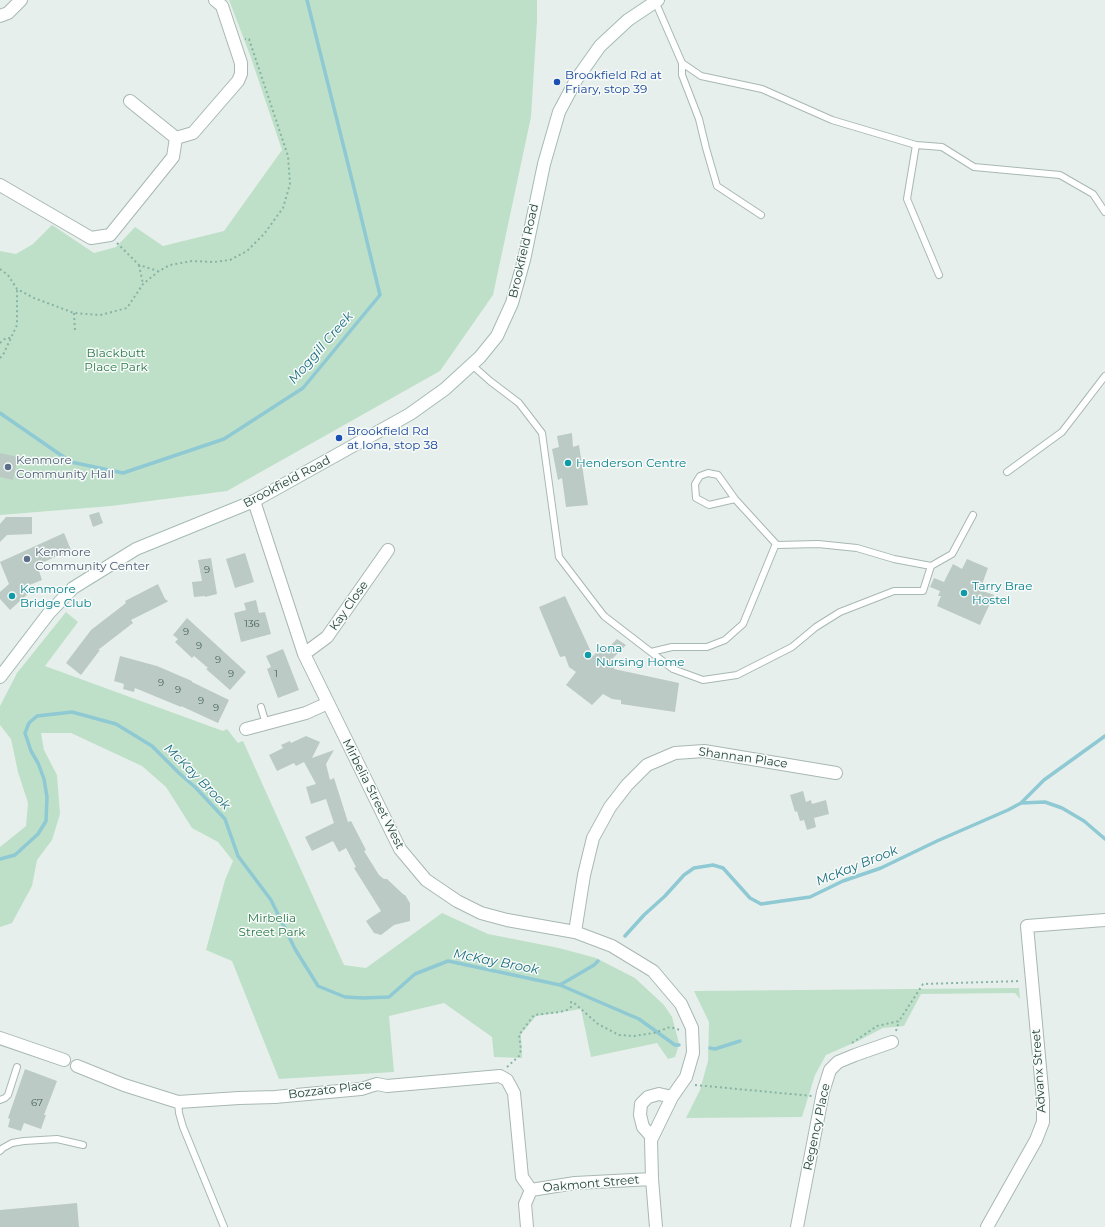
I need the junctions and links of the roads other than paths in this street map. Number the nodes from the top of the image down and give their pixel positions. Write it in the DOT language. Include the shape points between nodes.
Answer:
graph roads {
  1 [pos="21,0"];
  2 [pos="215,0"];
  3 [pos="656,1"];
  4 [pos="0,16"];
  5 [pos="682,63"];
  6 [pos="130,101"];
  7 [pos="176,138"];
  8 [pos="916,145"];
  9 [pos="0,185"];
  10 [pos="1105,212"];
  11 [pos="761,215"];
  12 [pos="939,275"];
  13 [pos="472,365"];
  14 [pos="1105,376"];
  15 [pos="1007,472"];
  16 [pos="735,499"];
  17 [pos="254,501"];
  18 [pos="973,515"];
  19 [pos="777,545"];
  20 [pos="388,550"];
  21 [pos="931,566"];
  22 [pos="650,652"];
  23 [pos="304,654"];
  24 [pos="0,677"];
  25 [pos="328,703"];
  26 [pos="261,707"];
  27 [pos="266,724"];
  28 [pos="246,730"];
  29 [pos="836,773"];
  30 [pos="1105,920"];
  31 [pos="575,932"];
  32 [pos="0,1038"];
  33 [pos="892,1042"];
  34 [pos="64,1060"];
  35 [pos="77,1066"];
  36 [pos="16,1067"];
  37 [pos="672,1097"];
  38 [pos="0,1100"];
  39 [pos="178,1102"];
  40 [pos="652,1137"];
  41 [pos="83,1146"];
  42 [pos="0,1151"];
  43 [pos="652,1179"];
  44 [pos="531,1190"];
  45 [pos="224,1227"];
  46 [pos="527,1227"];
  47 [pos="656,1227"];
  48 [pos="798,1227"];
  49 [pos="987,1227"];
  1 -- 4 [label="street" via="8,13"];
  2 -- 7 [label="street" via="222,6 234,40 241,74 238,81 193,133"];
  3 -- 5 [label="lane"];
  3 -- 13 [label="street, Brookfield Road" via="628,20 600,46 576,80 559,112 544,164 524,260 512,302 497,336"];
  5 -- 8 [label="lane" via="701,76 762,89 832,120"];
  5 -- 11 [label="lane" via="682,74 699,119 717,186"];
  6 -- 7 [label="street"];
  7 -- 9 [label="street" via="173,157 110,235 91,238"];
  8 -- 10 [label="lane" via="942,147 974,167 1060,175 1093,194"];
  8 -- 12 [label="lane" via="907,199"];
  13 -- 17 [label="street, Brookfield Road" via="445,390 410,414"];
  13 -- 22 [label="lane" via="519,402 542,433 559,558 604,616"];
  14 -- 15 [label="lane" via="1062,432"];
  16 -- 16 [label="lane" via="709,505 696,498 695,484 700,476 708,473 718,475"];
  16 -- 19 [label="lane"];
  17 -- 23 [label="street, Mirbelia Street West"];
  17 -- 24 [label="street, Brookfield Road" via="136,549 73,588 49,613"];
  18 -- 21 [label="lane" via="952,554"];
  19 -- 21 [label="lane" via="818,544 857,548 894,560"];
  19 -- 22 [label="lane" via="743,624 725,640 707,647 672,647"];
  20 -- 23 [label="street, Kay Close" via="327,637"];
  21 -- 22 [label="lane" via="923,591 894,590 840,612 816,627 792,647 737,675 703,680 673,669"];
  23 -- 25 [label="street, Mirbelia Street West"];
  25 -- 27 [label="street" via="306,713"];
  25 -- 31 [label="street, Mirbelia Street West" via="400,849 426,880 457,902 480,913"];
  26 -- 27 [label="lane"];
  27 -- 28 [label="street"];
  29 -- 31 [label="street, Shannan Place" via="704,751 675,753 647,765 610,807 593,838"];
  30 -- 49 [label="street, Advanx Street" via="1027,926 1043,1122 1036,1140"];
  31 -- 37 [label="street, Mirbelia Street West" via="612,946 653,971 681,1004 692,1028 693,1053 686,1077"];
  32 -- 34 [label="street"];
  33 -- 48 [label="street, Regency Place" via="838,1062 830,1070 823,1092"];
  35 -- 39 [label="street, Bozzato Place" via="124,1085"];
  36 -- 38 [label="lane" via="8,1095"];
  37 -- 40 [label="street, Mirbelia Street West"];
  37 -- 40 [label="street" via="659,1094 648,1097 641,1104 643,1127"];
  39 -- 44 [label="street, Bozzato Place" via="275,1097 361,1089 377,1084 387,1086 500,1076 507,1080 514,1093 522,1177"];
  39 -- 45 [label="lane" via="183,1127"];
  40 -- 43 [label="street, Mirbelia Street West"];
  41 -- 42 [label="lane" via="57,1139 12,1143"];
  43 -- 44 [label="street, Oakmont Street"];
  43 -- 47 [label="street, Mirbelia Street West"];
  44 -- 46 [label="street" via="525,1204"];
}
